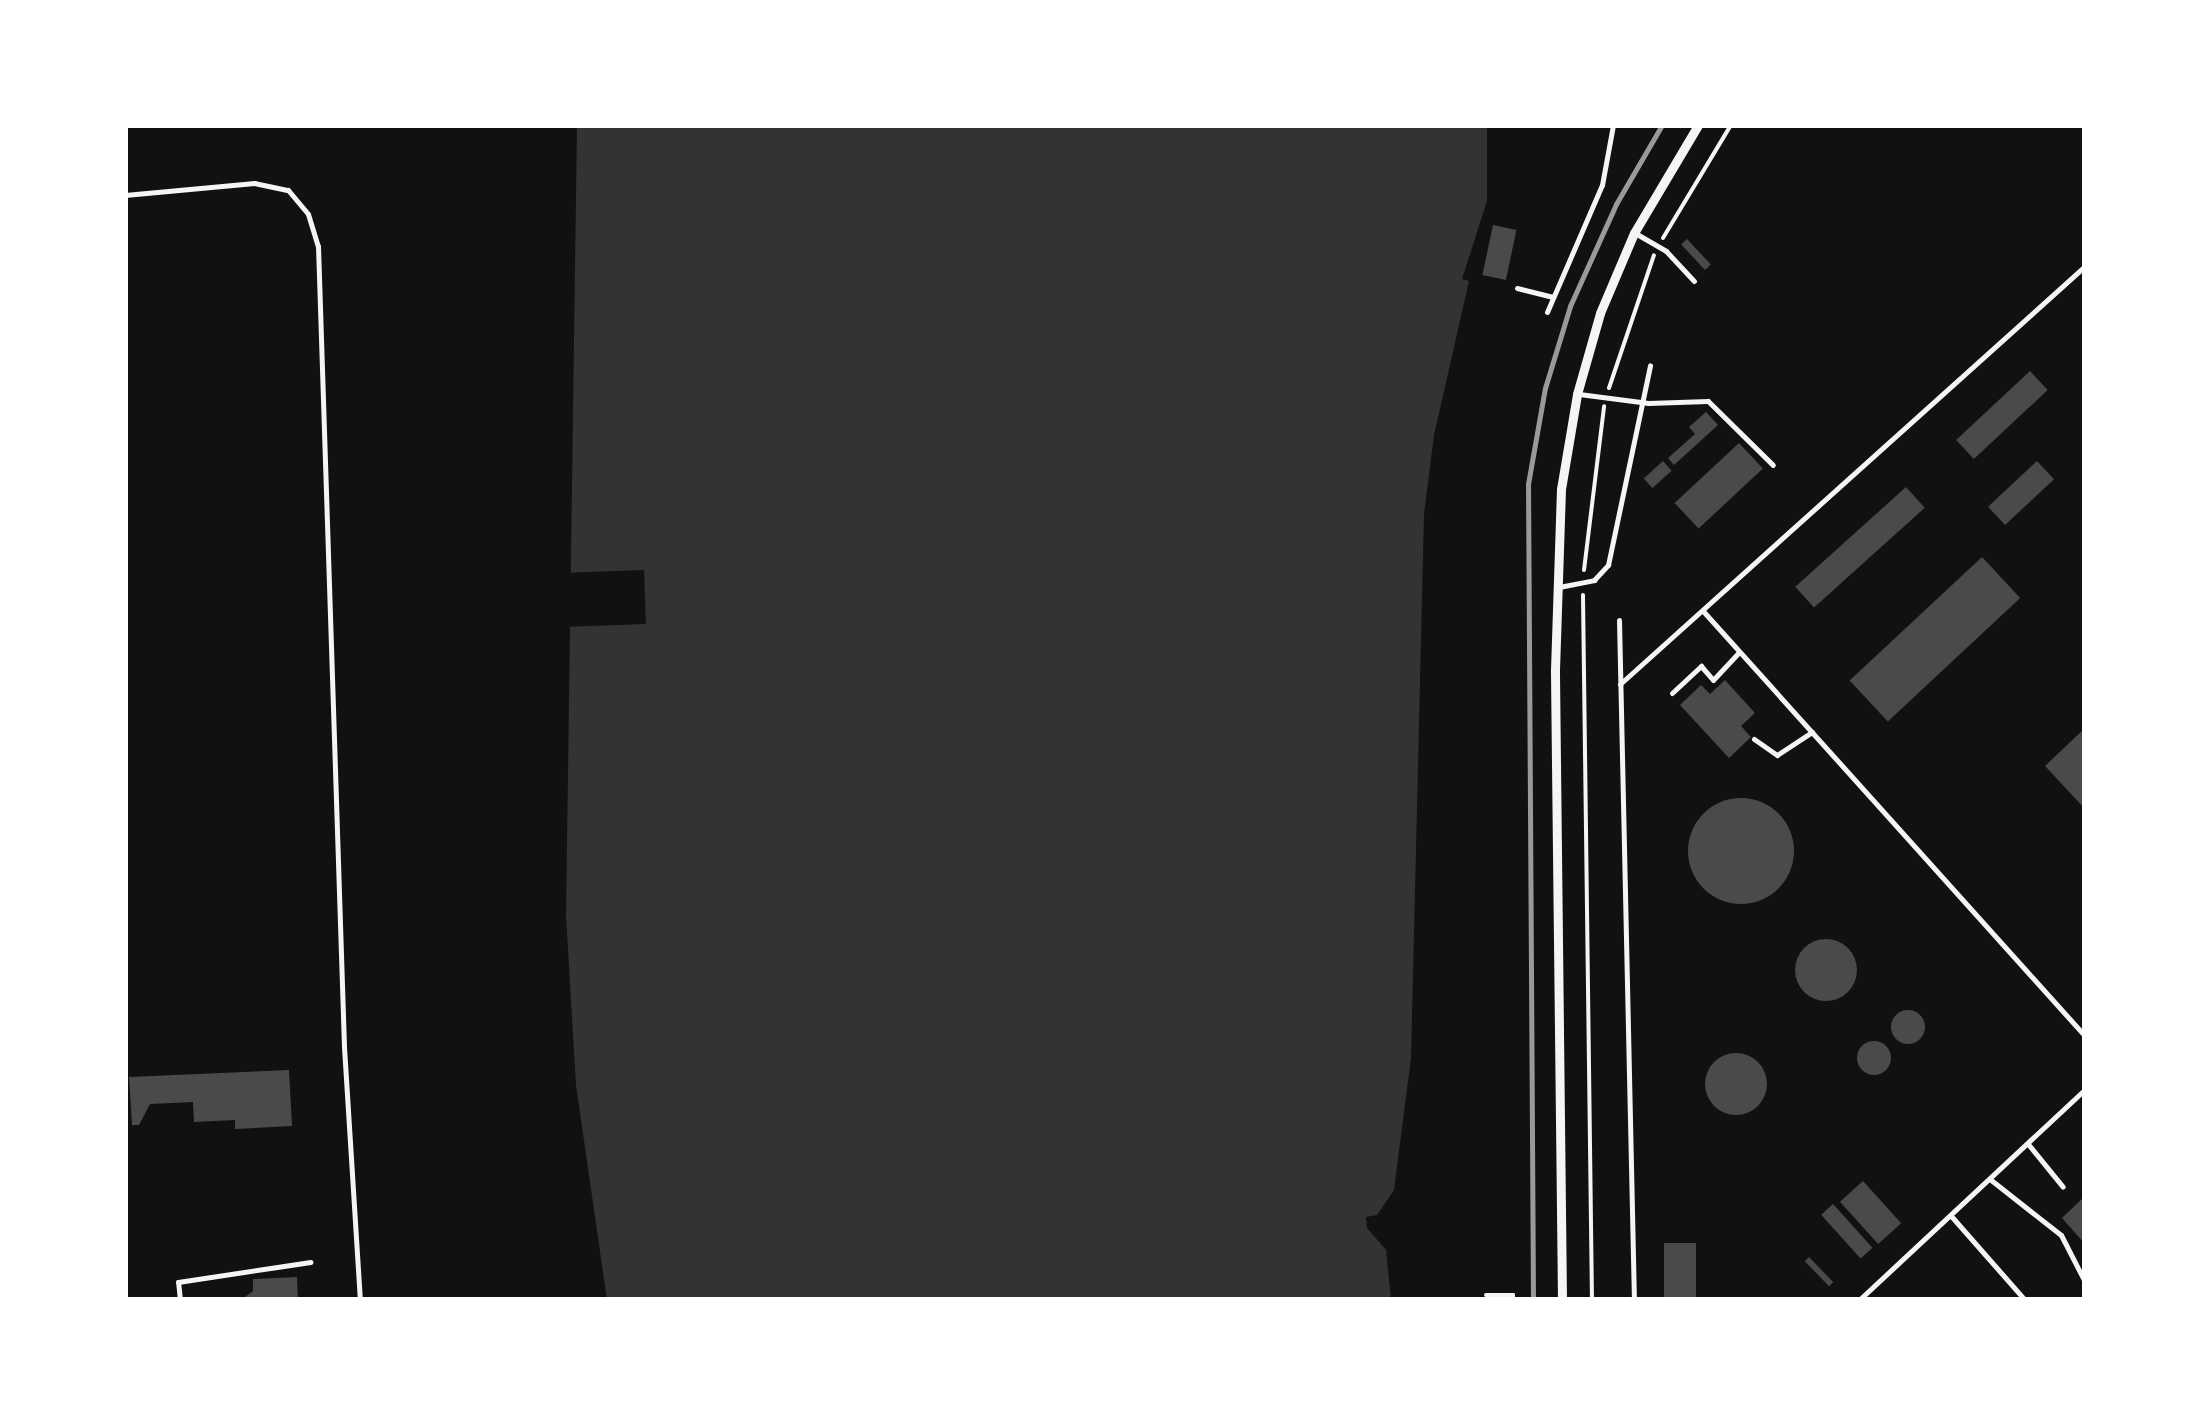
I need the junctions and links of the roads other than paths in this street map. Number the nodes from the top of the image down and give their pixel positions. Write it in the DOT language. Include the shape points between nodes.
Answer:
graph roads {
  1 [pos="1613,125"];
  2 [pos="1698,125"];
  3 [pos="125,195"];
  4 [pos="1634,233"];
  5 [pos="2085,266"];
  6 [pos="1694,281"];
  7 [pos="1517,288"];
  8 [pos="1552,297"];
  9 [pos="1547,312"];
  10 [pos="1650,364"];
  11 [pos="1577,394"];
  12 [pos="1642,403"];
  13 [pos="1773,466"];
  14 [pos="1556,588"];
  15 [pos="1704,611"];
  16 [pos="1619,620"];
  17 [pos="1739,652"];
  18 [pos="1620,684"];
  19 [pos="1672,693"];
  20 [pos="1812,732"];
  21 [pos="1754,739"];
  22 [pos="2085,1036"];
  23 [pos="2085,1089"];
  24 [pos="2028,1144"];
  25 [pos="1990,1180"];
  26 [pos="2062,1187"];
  27 [pos="1952,1217"];
  28 [pos="311,1262"];
  29 [pos="2085,1282"];
  30 [pos="180,1300"];
  31 [pos="360,1300"];
  32 [pos="1562,1300"];
  33 [pos="1634,1300"];
  34 [pos="1859,1300"];
  35 [pos="2025,1300"];
  1 -- 8 [label="lane" via="1602,185"];
  2 -- 4 [label="street"];
  3 -- 31 [label="lane" via="254,183 288,190 308,214 318,246 344,1047"];
  4 -- 6 [label="lane"];
  4 -- 11 [label="street" via="1600,312"];
  5 -- 15 [label="lane"];
  7 -- 8 [label="lane"];
  8 -- 9 [label="lane"];
  10 -- 12 [label="lane"];
  11 -- 12 [label="lane"];
  11 -- 14 [label="street" via="1561,490"];
  12 -- 13 [label="lane" via="1715,404"];
  12 -- 14 [label="lane" via="1608,566 1583,583"];
  14 -- 32 [label="street"];
  15 -- 17 [label="lane"];
  15 -- 18 [label="lane"];
  16 -- 18 [label="lane"];
  17 -- 19 [label="lane" via="1713,680 1701,666"];
  17 -- 20 [label="lane"];
  18 -- 33 [label="lane"];
  20 -- 21 [label="lane" via="1777,756"];
  20 -- 22 [label="lane"];
  23 -- 24 [label="lane"];
  24 -- 25 [label="lane"];
  24 -- 26 [label="lane"];
  25 -- 27 [label="lane"];
  25 -- 29 [label="lane" via="2061,1236"];
  27 -- 34 [label="lane"];
  27 -- 35 [label="lane"];
  28 -- 30 [label="lane" via="178,1282"];
}
